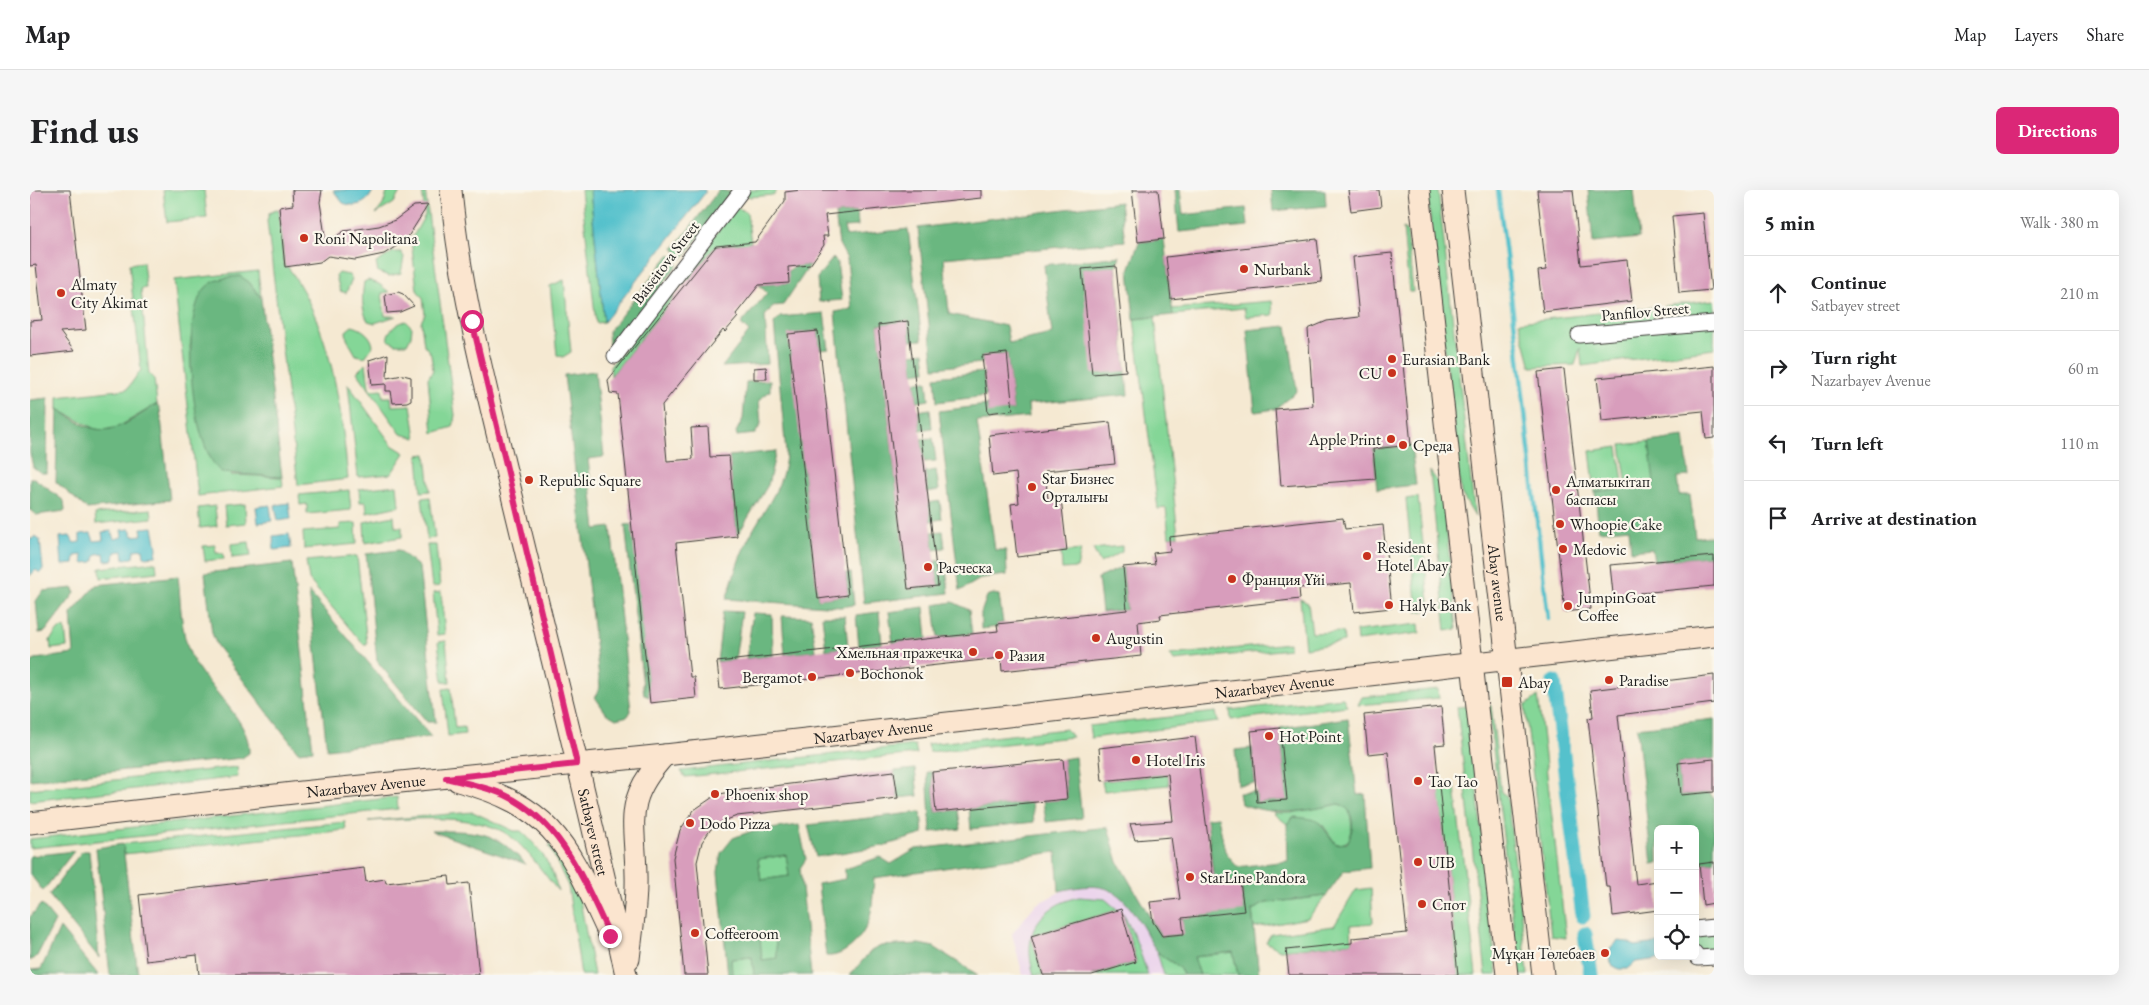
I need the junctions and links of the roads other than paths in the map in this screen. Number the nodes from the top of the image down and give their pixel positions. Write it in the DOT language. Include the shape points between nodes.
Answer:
graph roads {
  1 [pos="451,190"];
  2 [pos="742,190"];
  3 [pos="1418,190"];
  4 [pos="1453,190"];
  5 [pos="1714,323"];
  6 [pos="1580,335"];
  7 [pos="616,356"];
  8 [pos="1714,636"];
  9 [pos="1507,659"];
  10 [pos="1472,663"];
  11 [pos="665,755"];
  12 [pos="577,764"];
  13 [pos="446,778"];
  14 [pos="30,823"];
  15 [pos="1714,927"];
  16 [pos="1699,928"];
  17 [pos="1714,957"];
  18 [pos="1699,958"];
  19 [pos="626,975"];
  20 [pos="1507,975"];
  21 [pos="1543,975"];
  1 -- 12 [label="main road, Satbayev street" via="489,399"];
  2 -- 7 [label="street, Baiseitova Street"];
  3 -- 10 [label="main road"];
  4 -- 9 [label="main road, Abay avenue"];
  5 -- 6 [label="street, Panfilov Street"];
  8 -- 9 [label="main road, Nazarbayev Avenue"];
  9 -- 10 [label="main road, Nazarbayev Avenue"];
  9 -- 21 [label="main road, Abay avenue"];
  10 -- 11 [label="main road, Nazarbayev Avenue"];
  10 -- 20 [label="main road"];
  11 -- 12 [label="main road, Nazarbayev Avenue"];
  11 -- 19 [label="main road" via="644,781 634,810 636,877"];
  12 -- 13 [label="main road, Nazarbayev Avenue"];
  12 -- 19 [label="main road, Satbayev street"];
  13 -- 14 [label="main road, Nazarbayev Avenue"];
  13 -- 19 [label="main road" via="506,796 548,825 571,856"];
  15 -- 16 [label="street"];
  17 -- 18 [label="street"];
}
